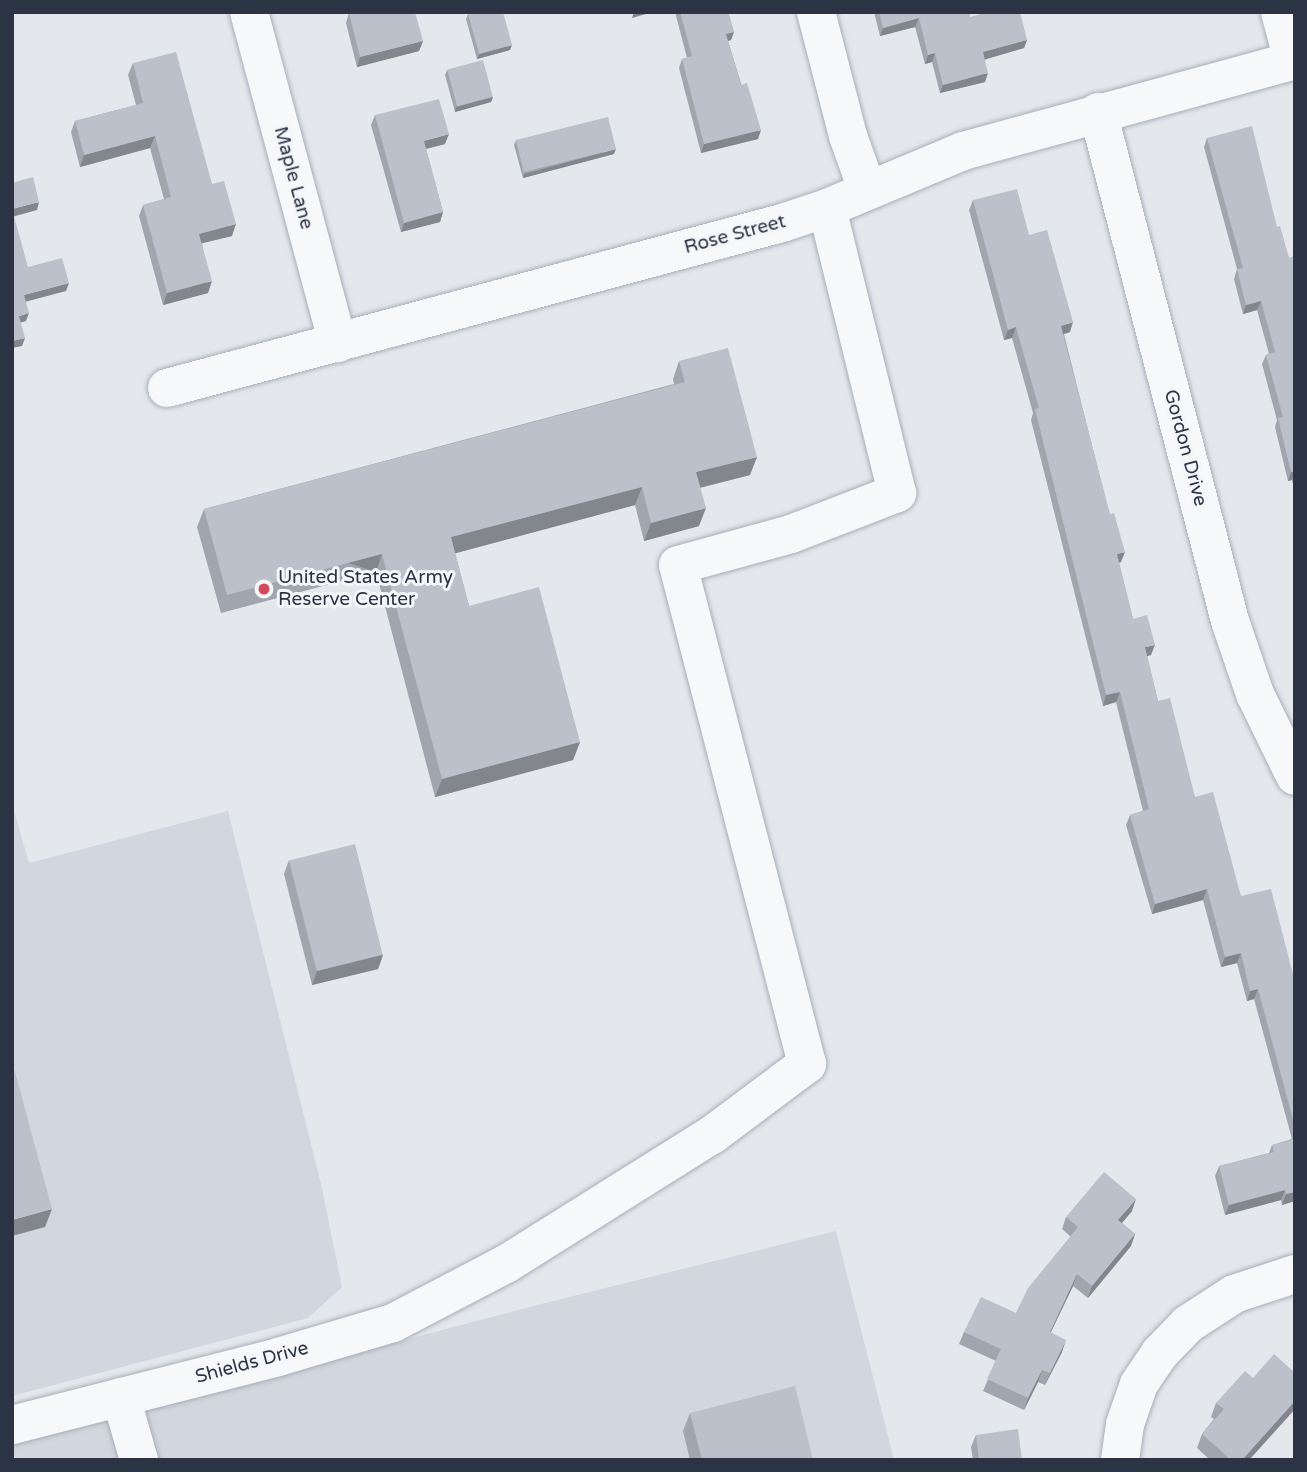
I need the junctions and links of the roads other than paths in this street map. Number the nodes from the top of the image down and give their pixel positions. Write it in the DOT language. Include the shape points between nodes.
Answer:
graph roads {
  1 [pos="249,12"];
  2 [pos="816,12"];
  3 [pos="1280,12"];
  4 [pos="1294,60"];
  5 [pos="1098,112"];
  6 [pos="867,189"];
  7 [pos="827,208"];
  8 [pos="338,343"];
  9 [pos="167,388"];
  10 [pos="1295,776"];
  11 [pos="1295,1274"];
  12 [pos="121,1397"];
  13 [pos="12,1425"];
  14 [pos="139,1460"];
  15 [pos="1120,1460"];
  1 -- 8 [label="street, Maple Lane"];
  2 -- 6 [label="street" via="848,136"];
  3 -- 4 [label="street"];
  4 -- 5 [label="street, Rose Street"];
  5 -- 6 [label="street, Rose Street" via="963,151"];
  5 -- 10 [label="street, Gordon Drive" via="1230,621 1255,694"];
  6 -- 7 [label="street, Rose Street"];
  7 -- 8 [label="street, Rose Street"];
  7 -- 12 [label="street, Shields Drive" via="897,493 792,534 678,565 807,1065 712,1135 484,1278 393,1323"];
  8 -- 9 [label="street, Rose Street"];
  11 -- 15 [label="street" via="1234,1294 1188,1324 1160,1353 1139,1384 1125,1424"];
  12 -- 13 [label="street, Shields Drive"];
  12 -- 14 [label="street"];
}
